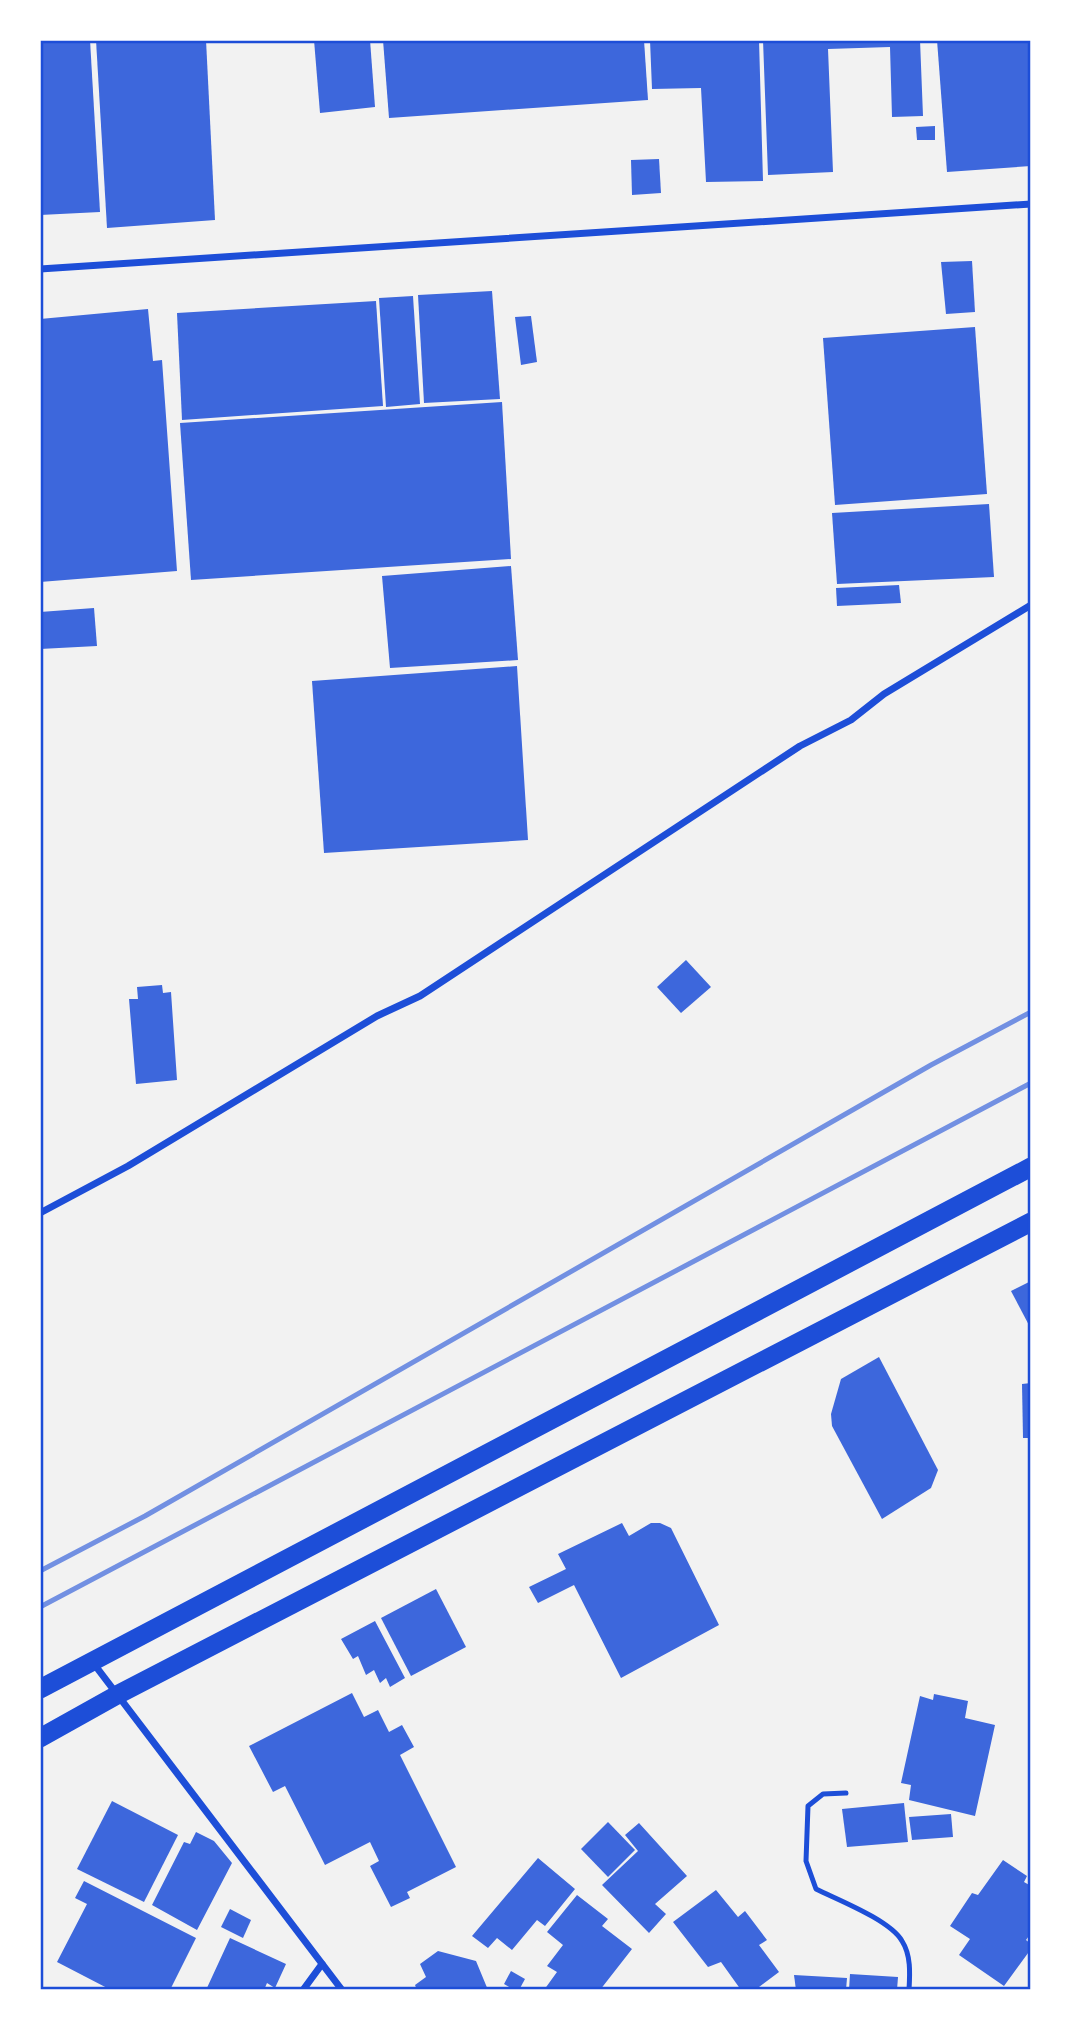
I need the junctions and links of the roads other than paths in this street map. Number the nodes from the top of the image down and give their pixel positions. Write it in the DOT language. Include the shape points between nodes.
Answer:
graph roads {
  1 [pos="1031,204"];
  2 [pos="40,270"];
  3 [pos="1031,605"];
  4 [pos="1031,1167"];
  5 [pos="40,1213"];
  6 [pos="1031,1222"];
  7 [pos="91,1661"];
  8 [pos="40,1689"];
  9 [pos="117,1696"];
  10 [pos="40,1738"];
  11 [pos="846,1793"];
  12 [pos="322,1964"];
  13 [pos="303,1990"];
  14 [pos="342,1990"];
  15 [pos="909,1990"];
  1 -- 2 [label="street"];
  3 -- 5 [label="street" via="884,694 851,720 800,746 420,996 377,1016 128,1166"];
  4 -- 7 [label="highway"];
  6 -- 9 [label="highway"];
  7 -- 8 [label="highway"];
  7 -- 9 [label="street"];
  9 -- 10 [label="highway"];
  9 -- 12 [label="street"];
  11 -- 15 [label="lane" via="823,1794 808,1806 806,1861 816,1889 882,1922 902,1940 910,1966"];
  12 -- 13 [label="street"];
  12 -- 14 [label="street"];
}
